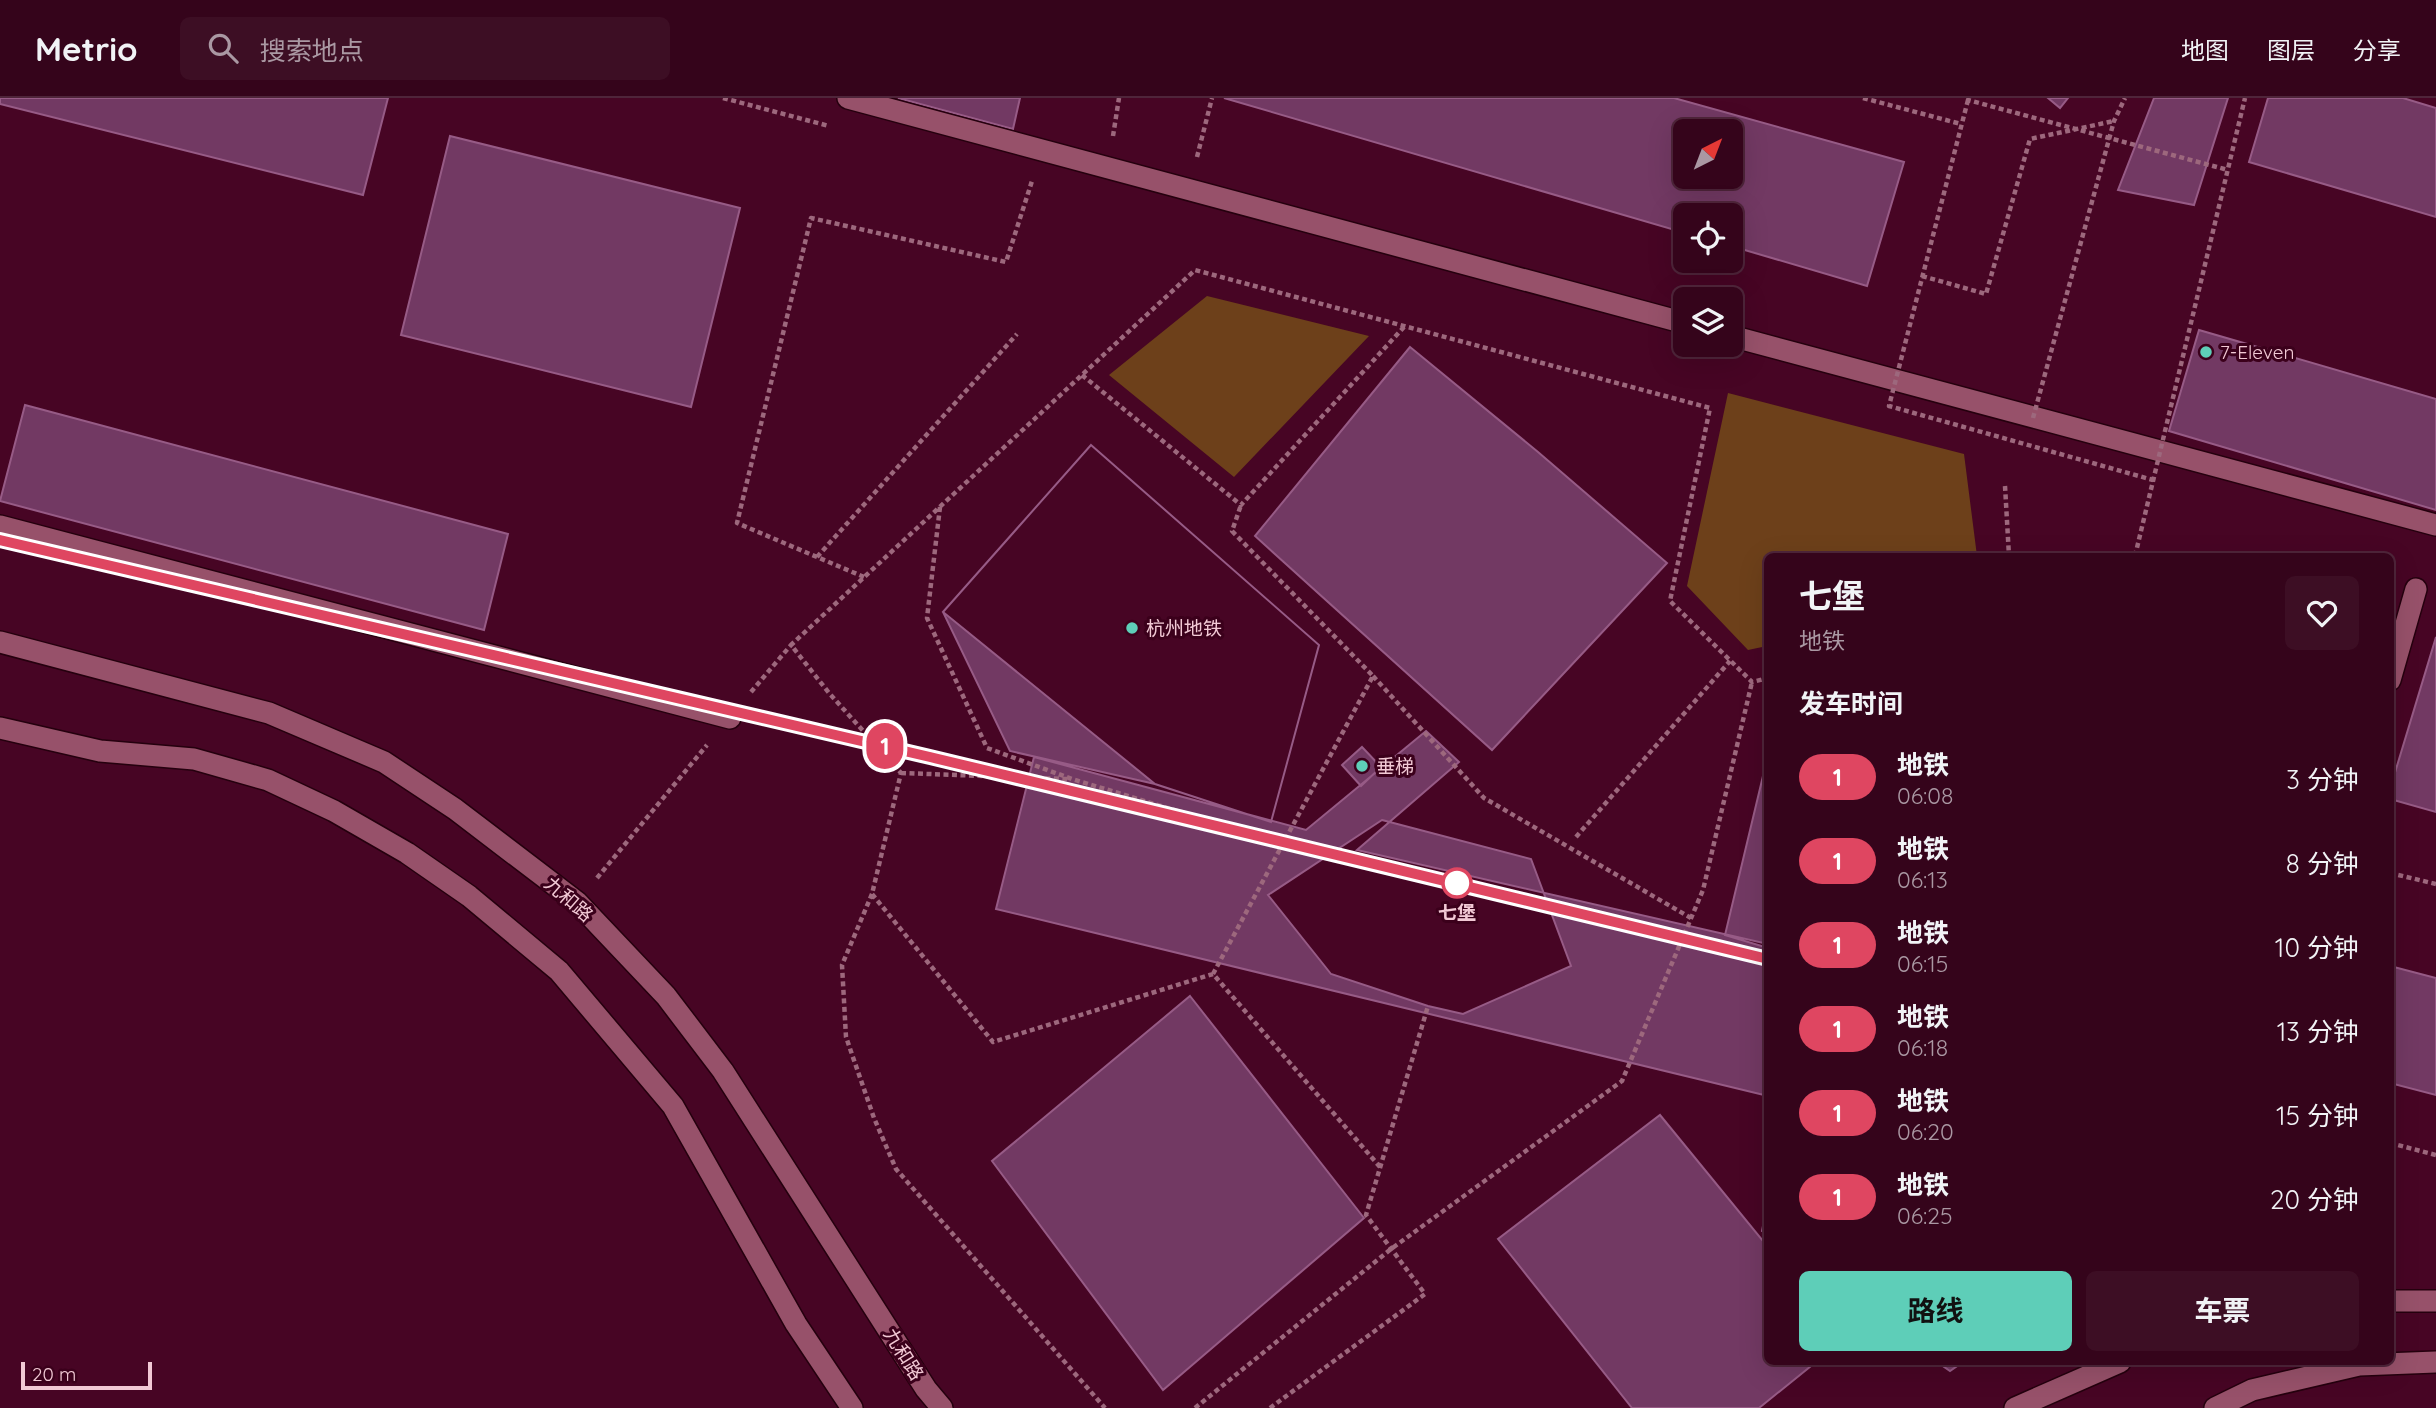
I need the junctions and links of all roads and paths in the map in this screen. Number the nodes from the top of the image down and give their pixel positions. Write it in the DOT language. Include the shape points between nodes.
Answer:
graph roads {
  1 [pos="848,98"];
  2 [pos="1863,98"];
  3 [pos="2125,98"];
  4 [pos="2245,98"];
  5 [pos="1968,99"];
  6 [pos="2114,121"];
  7 [pos="1961,124"];
  8 [pos="2228,170"];
  9 [pos="1032,180"];
  10 [pos="1922,276"];
  11 [pos="1673,320"];
  12 [pos="1404,327"];
  13 [pos="1017,334"];
  14 [pos="1743,339"];
  15 [pos="1082,375"];
  16 [pos="1895,380"];
  17 [pos="2033,418"];
  18 [pos="2161,451"];
  19 [pos="2153,480"];
  20 [pos="2005,486"];
  21 [pos="1241,505"];
  22 [pos="940,507"];
  23 [pos="2436,525"];
  24 [pos="0,526"];
  25 [pos="2009,553"];
  26 [pos="2136,553"];
  27 [pos="817,557"];
  28 [pos="863,577"];
  29 [pos="2416,589"];
  30 [pos="0,642"];
  31 [pos="791,645"];
  32 [pos="1730,661"];
  33 [pos="2394,666"];
  34 [pos="1373,676"];
  35 [pos="1764,679"];
  36 [pos="1752,682"];
  37 [pos="730,718"];
  38 [pos="0,728"];
  39 [pos="901,773"];
  40 [pos="1072,779"];
  41 [pos="1576,837"];
  42 [pos="1283,843"];
  43 [pos="2394,874"];
  44 [pos="2436,884"];
  45 [pos="873,894"];
  46 [pos="577,902"];
  47 [pos="1691,918"];
  48 [pos="1213,974"];
  49 [pos="1428,1006"];
  50 [pos="2394,1144"];
  51 [pos="2436,1155"];
  52 [pos="1380,1167"];
  53 [pos="1391,1249"];
  54 [pos="2394,1301"];
  55 [pos="2436,1301"];
  56 [pos="2436,1362"];
  57 [pos="2394,1364"];
  58 [pos="2113,1365"];
  59 [pos="2360,1365"];
  60 [pos="852,1408"];
  61 [pos="942,1408"];
  62 [pos="1105,1408"];
  63 [pos="1195,1408"];
  64 [pos="1270,1408"];
  65 [pos="2015,1408"];
  66 [pos="2215,1408"];
  1 -- 11 [label="street"];
  2 -- 7 [label="path"];
  3 -- 6 [label="path, bridge"];
  4 -- 8 [label="path, bridge"];
  5 -- 7 [label="path, bridge"];
  5 -- 8 [label="path, bridge"];
  6 -- 10 [label="path, bridge" via="2030,139 1986,294"];
  6 -- 17 [label="path, bridge"];
  7 -- 10 [label="path, bridge"];
  8 -- 18 [label="path, bridge"];
  9 -- 27 [label="path" via="1006,262 811,218 737,523"];
  10 -- 16 [label="path, bridge"];
  12 -- 15 [label="path" via="1195,270"];
  12 -- 21 [label="path"];
  12 -- 32 [label="path" via="1710,408 1670,601"];
  13 -- 27 [label="path"];
  14 -- 16 [label="street"];
  15 -- 21 [label="path"];
  15 -- 22 [label="path"];
  16 -- 17 [label="street"];
  16 -- 19 [label="path, bridge" via="1889,406"];
  17 -- 18 [label="street"];
  18 -- 19 [label="path, bridge"];
  18 -- 23 [label="street"];
  19 -- 26 [label="path, bridge"];
  20 -- 25 [label="path"];
  21 -- 34 [label="path" via="1232,531"];
  22 -- 28 [label="path"];
  22 -- 40 [label="path" via="927,618 987,748"];
  24 -- 37 [label="street"];
  27 -- 28 [label="path"];
  28 -- 31 [label="path"];
  29 -- 33 [label="street"];
  30 -- 46 [label="street, 九和路" via="270,713 384,762 455,809"];
  31 -- 37 [label="path"];
  31 -- 39 [label="path"];
  32 -- 36 [label="path"];
  32 -- 41 [label="path"];
  34 -- 42 [label="path"];
  34 -- 47 [label="path" via="1484,798"];
  35 -- 36 [label="path"];
  36 -- 47 [label="path" via="1703,890"];
  37 -- 46 [label="path"];
  38 -- 60 [label="street" via="100,751 194,760 268,779 407,853 469,897 559,971 673,1106 796,1324"];
  39 -- 40 [label="path"];
  39 -- 45 [label="path"];
  40 -- 42 [label="path"];
  42 -- 48 [label="path"];
  43 -- 44 [label="path"];
  45 -- 48 [label="path" via="993,1042"];
  45 -- 62 [label="path" via="842,965 846,1037 896,1169"];
  46 -- 61 [label="street, 九和路" via="666,996 723,1071"];
  47 -- 53 [label="path" via="1622,1081"];
  48 -- 52 [label="path"];
  49 -- 52 [label="path"];
  50 -- 51 [label="path"];
  52 -- 53 [label="path" via="1366,1215"];
  53 -- 63 [label="path"];
  53 -- 64 [label="path" via="1425,1294"];
  54 -- 55 [label="street"];
  56 -- 57 [label="street"];
  58 -- 65 [label="street"];
  59 -- 66 [label="street" via="2252,1390"];
}
